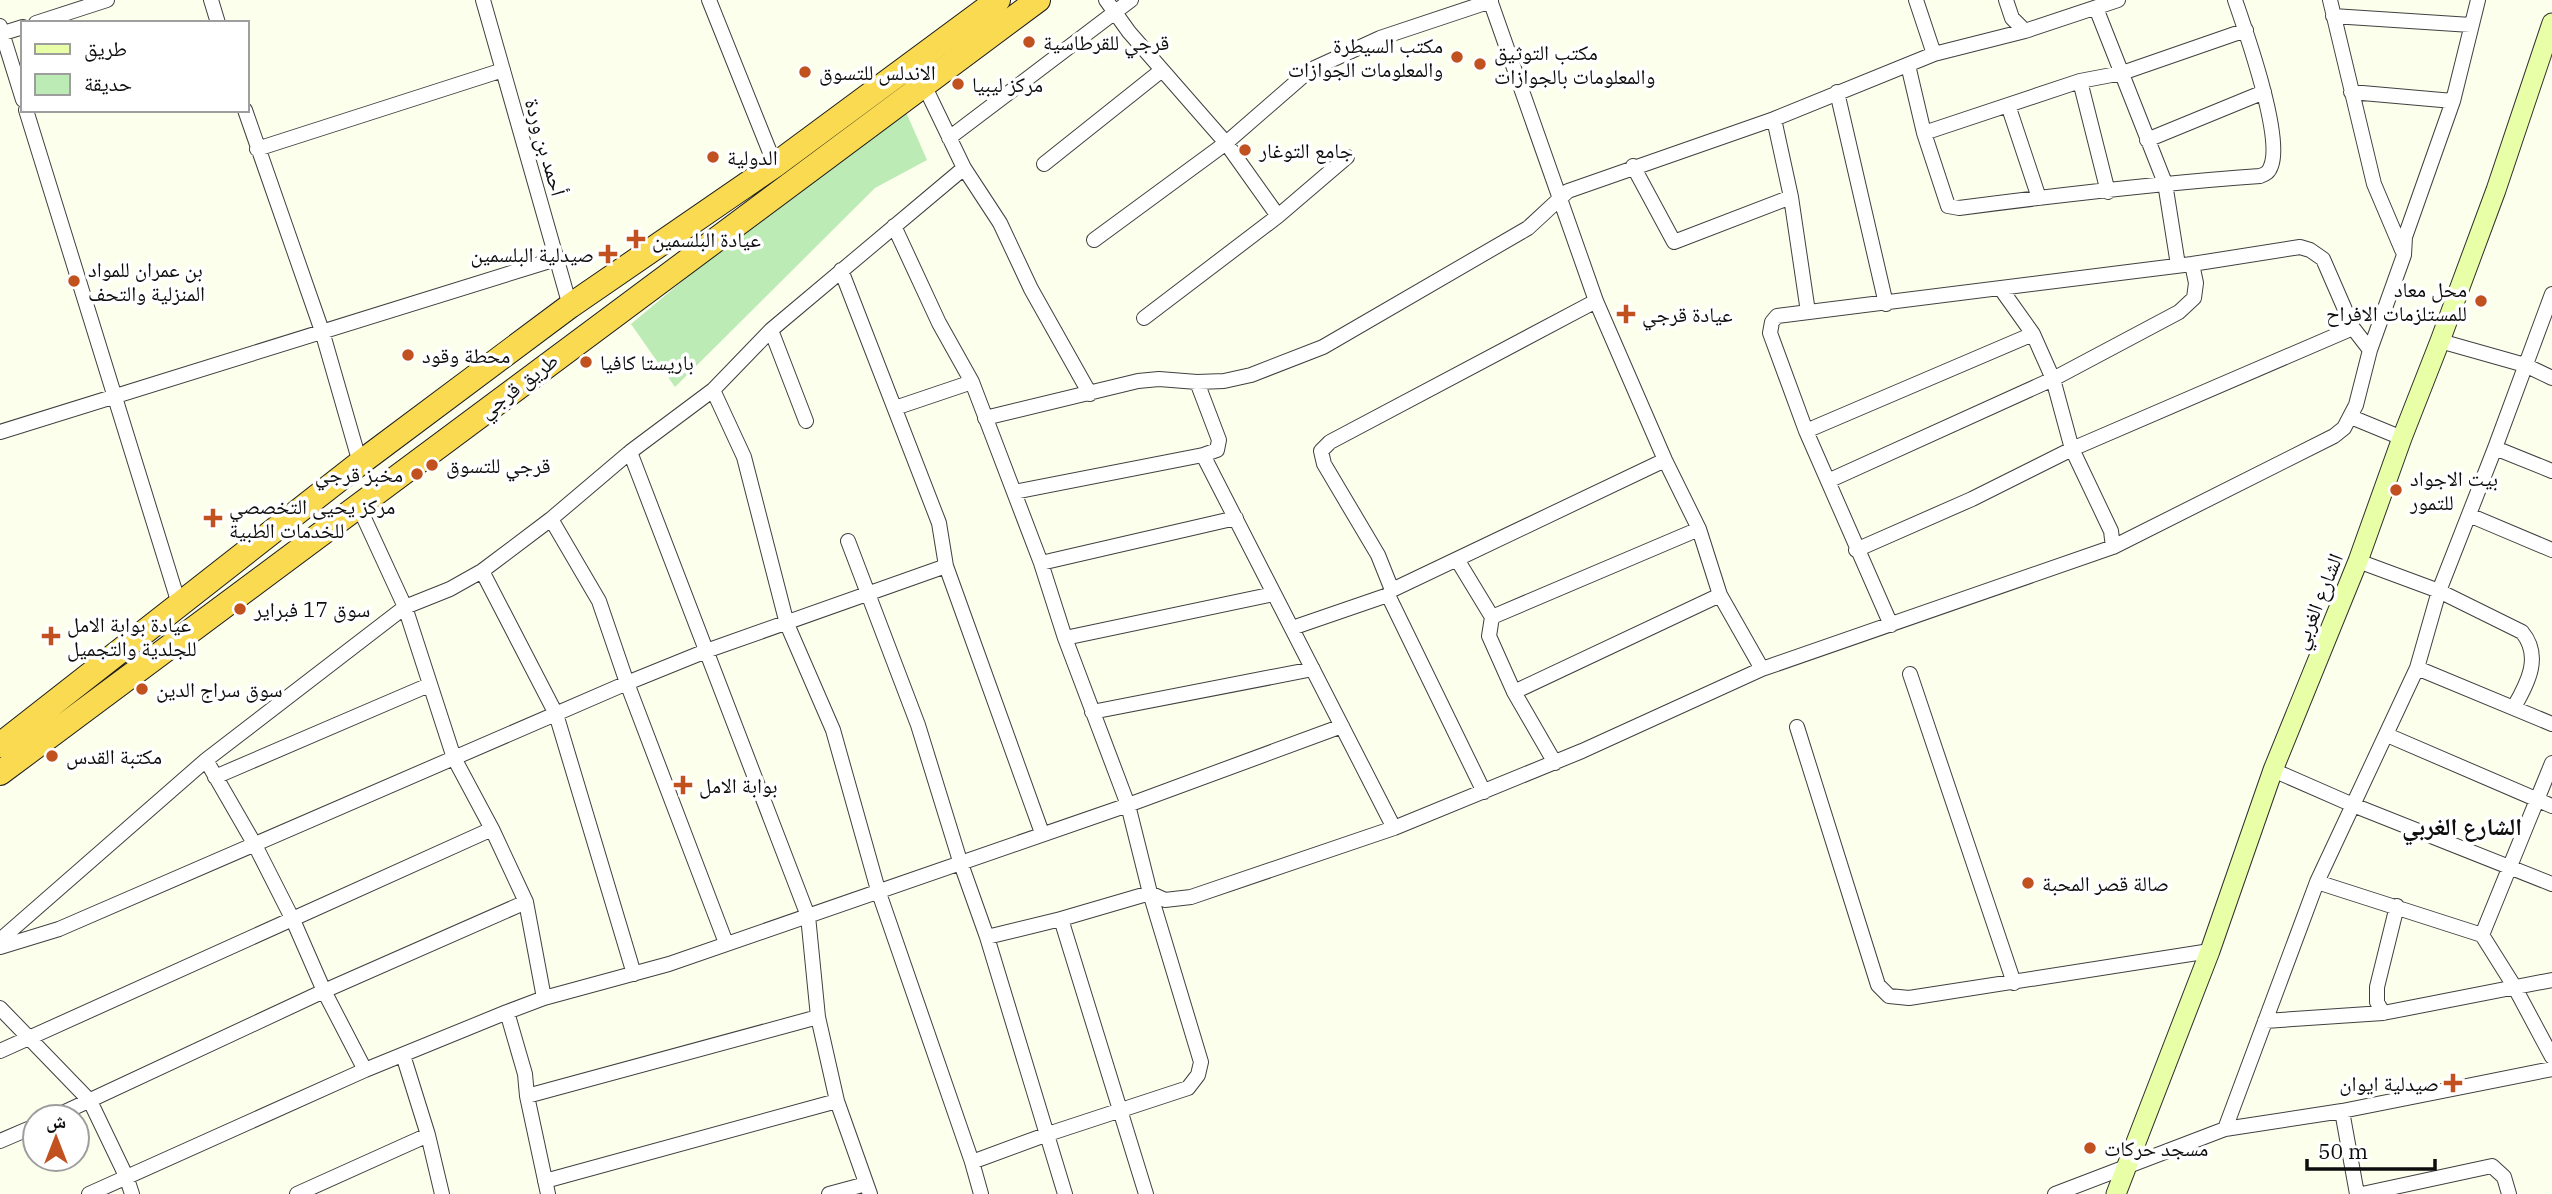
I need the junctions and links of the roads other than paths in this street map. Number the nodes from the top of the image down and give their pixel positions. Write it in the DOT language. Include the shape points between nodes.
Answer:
graph roads {
  1 [pos="107,0"];
  2 [pos="211,0"];
  3 [pos="483,0"];
  4 [pos="709,0"];
  5 [pos="998,0"];
  6 [pos="1038,0"];
  7 [pos="1131,0"];
  8 [pos="1490,0"];
  9 [pos="1916,0"];
  10 [pos="2006,0"];
  11 [pos="2118,0"];
  12 [pos="2235,0"];
  13 [pos="2330,0"];
  14 [pos="2478,0"];
  15 [pos="1111,6"];
  16 [pos="2096,9"];
  17 [pos="2333,16"];
  18 [pos="42,21"];
  19 [pos="217,21"];
  20 [pos="2552,23"];
  21 [pos="2471,25"];
  22 [pos="21,27"];
  23 [pos="2246,30"];
  24 [pos="1,31"];
  25 [pos="2025,31"];
  26 [pos="1934,54"];
  27 [pos="1908,65"];
  28 [pos="503,69"];
  29 [pos="1162,70"];
  30 [pos="2122,73"];
  31 [pos="2080,82"];
  32 [pos="924,85"];
  33 [pos="1837,92"];
  34 [pos="2264,92"];
  35 [pos="2351,92"];
  36 [pos="21,94"];
  37 [pos="2452,101"];
  38 [pos="2008,105"];
  39 [pos="27,112"];
  40 [pos="246,112"];
  41 [pos="1774,118"];
  42 [pos="1924,133"];
  43 [pos="949,138"];
  44 [pos="2147,140"];
  45 [pos="1226,143"];
  46 [pos="257,149"];
  47 [pos="1347,157"];
  48 [pos="1044,164"];
  49 [pos="775,165"];
  50 [pos="1633,166"];
  51 [pos="964,168"];
  52 [pos="2165,183"];
  53 [pos="2108,192"];
  54 [pos="1791,197"];
  55 [pos="1559,198"];
  56 [pos="2039,198"];
  57 [pos="1278,215"];
  58 [pos="894,226"];
  59 [pos="1094,240"];
  60 [pos="2404,256"];
  61 [pos="556,259"];
  62 [pos="2185,264"];
  63 [pos="841,270"];
  64 [pos="2001,289"];
  65 [pos="2552,294"];
  66 [pos="1596,301"];
  67 [pos="1886,304"];
  68 [pos="570,306"];
  69 [pos="1808,312"];
  70 [pos="1144,318"];
  71 [pos="2353,328"];
  72 [pos="771,330"];
  73 [pos="322,331"];
  74 [pos="2033,334"];
  75 [pos="2441,341"];
  76 [pos="2370,349"];
  77 [pos="2525,365"];
  78 [pos="2552,378"];
  79 [pos="2053,379"];
  80 [pos="972,382"];
  81 [pos="1198,382"];
  82 [pos="713,390"];
  83 [pos="1090,394"];
  84 [pos="113,396"];
  85 [pos="894,408"];
  86 [pos="2351,417"];
  87 [pos="985,418"];
  88 [pos="806,421"];
  89 [pos="1806,431"];
  90 [pos="0,432"];
  91 [pos="2402,439"];
  92 [pos="2495,448"];
  93 [pos="2072,449"];
  94 [pos="630,452"];
  95 [pos="1203,455"];
  96 [pos="1665,460"];
  97 [pos="360,463"];
  98 [pos="2552,471"];
  99 [pos="1828,481"];
  100 [pos="1014,492"];
  101 [pos="358,505"];
  102 [pos="2469,515"];
  103 [pos="1236,518"];
  104 [pos="551,519"];
  105 [pos="1699,529"];
  106 [pos="848,541"];
  107 [pos="2113,547"];
  108 [pos="1856,550"];
  109 [pos="2552,550"];
  110 [pos="1458,561"];
  111 [pos="2358,561"];
  112 [pos="1041,563"];
  113 [pos="946,566"];
  114 [pos="482,571"];
  115 [pos="2439,591"];
  116 [pos="869,593"];
  117 [pos="1390,593"];
  118 [pos="1275,594"];
  119 [pos="1720,595"];
  120 [pos="179,604"];
  121 [pos="405,607"];
  122 [pos="1492,617"];
  123 [pos="787,624"];
  124 [pos="1891,625"];
  125 [pos="1292,628"];
  126 [pos="1065,638"];
  127 [pos="706,651"];
  128 [pos="1762,668"];
  129 [pos="2417,668"];
  130 [pos="1313,669"];
  131 [pos="1910,674"];
  132 [pos="627,683"];
  133 [pos="429,685"];
  134 [pos="1514,692"];
  135 [pos="2514,707"];
  136 [pos="1092,712"];
  137 [pos="556,714"];
  138 [pos="2552,724"];
  139 [pos="1342,726"];
  140 [pos="1797,727"];
  141 [pos="2387,735"];
  142 [pos="0,745"];
  143 [pos="454,758"];
  144 [pos="206,760"];
  145 [pos="1555,763"];
  146 [pos="2552,763"];
  147 [pos="2273,770"];
  148 [pos="0,773"];
  149 [pos="215,777"];
  150 [pos="1484,792"];
  151 [pos="2537,800"];
  152 [pos="1128,805"];
  153 [pos="2353,805"];
  154 [pos="2552,806"];
  155 [pos="1394,828"];
  156 [pos="492,829"];
  157 [pos="1042,832"];
  158 [pos="255,845"];
  159 [pos="960,861"];
  160 [pos="2510,866"];
  161 [pos="2317,882"];
  162 [pos="2552,884"];
  163 [pos="878,890"];
  164 [pos="1150,893"];
  165 [pos="526,902"];
  166 [pos="2397,906"];
  167 [pos="808,916"];
  168 [pos="293,919"];
  169 [pos="1061,919"];
  170 [pos="2482,935"];
  171 [pos="987,937"];
  172 [pos="0,940"];
  173 [pos="726,943"];
  174 [pos="0,947"];
  175 [pos="2210,951"];
  176 [pos="634,974"];
  177 [pos="2552,979"];
  178 [pos="2014,983"];
  179 [pos="2514,986"];
  180 [pos="324,991"];
  181 [pos="544,999"];
  182 [pos="0,1008"];
  183 [pos="507,1012"];
  184 [pos="2383,1013"];
  185 [pos="818,1017"];
  186 [pos="2265,1021"];
  187 [pos="30,1038"];
  188 [pos="0,1051"];
  189 [pos="403,1055"];
  190 [pos="2552,1058"];
  191 [pos="2552,1069"];
  192 [pos="365,1070"];
  193 [pos="527,1096"];
  194 [pos="90,1101"];
  195 [pos="837,1101"];
  196 [pos="86,1103"];
  197 [pos="1122,1111"];
  198 [pos="2342,1111"];
  199 [pos="2225,1129"];
  200 [pos="21,1132"];
  201 [pos="1048,1134"];
  202 [pos="428,1135"];
  203 [pos="0,1142"];
  204 [pos="972,1162"];
  205 [pos="126,1176"];
  206 [pos="2435,1178"];
  207 [pos="2122,1185"];
  208 [pos="547,1187"];
  209 [pos="868,1189"];
  210 [pos="89,1194"];
  211 [pos="132,1194"];
  212 [pos="297,1194"];
  213 [pos="442,1194"];
  214 [pos="830,1194"];
  215 [pos="981,1194"];
  216 [pos="1065,1194"];
  217 [pos="1146,1194"];
  218 [pos="2055,1194"];
  219 [pos="2359,1194"];
  220 [pos="2438,1194"];
  221 [pos="2509,1194"];
  1 -- 18 [label="street"];
  2 -- 19 [label="street"];
  3 -- 28 [label="street, أحمد بن وردة"];
  4 -- 49 [label="street"];
  5 -- 49 [label="highway, طريق قرجي"];
  6 -- 32 [label="highway, طريق قرجي"];
  7 -- 15 [label="street"];
  8 -- 45 [label="street" via="1380,38 1310,70"];
  8 -- 55 [label="street"];
  9 -- 26 [label="street"];
  10 -- 25 [label="street" via="2012,18"];
  11 -- 16 [label="street"];
  12 -- 23 [label="street"];
  13 -- 17 [label="street"];
  14 -- 21 [label="street"];
  15 -- 29 [label="street"];
  15 -- 43 [label="street"];
  16 -- 25 [label="street"];
  16 -- 30 [label="street"];
  17 -- 21 [label="street"];
  17 -- 35 [label="street"];
  20 -- 75 [label="street, الشارع الغربي"];
  21 -- 37 [label="street"];
  22 -- 24 [label="street"];
  23 -- 30 [label="street"];
  23 -- 34 [label="street"];
  24 -- 36 [label="street"];
  25 -- 26 [label="street"];
  26 -- 27 [label="street"];
  27 -- 33 [label="street"];
  27 -- 42 [label="street"];
  28 -- 46 [label="street"];
  28 -- 61 [label="street, أحمد بن وردة"];
  29 -- 45 [label="street"];
  29 -- 48 [label="street"];
  30 -- 31 [label="street"];
  30 -- 44 [label="street"];
  31 -- 38 [label="street"];
  31 -- 53 [label="street"];
  32 -- 43 [label="street"];
  32 -- 101 [label="highway, طريق قرجي"];
  33 -- 41 [label="street"];
  33 -- 67 [label="street"];
  34 -- 44 [label="street"];
  34 -- 52 [label="street" via="2273,160 2266,174"];
  35 -- 37 [label="street"];
  35 -- 60 [label="street" via="2374,184"];
  37 -- 60 [label="street" via="2405,237"];
  38 -- 42 [label="street"];
  38 -- 56 [label="street"];
  39 -- 84 [label="street"];
  40 -- 46 [label="street"];
  41 -- 50 [label="street"];
  41 -- 54 [label="street"];
  42 -- 56 [label="street" via="1948,206"];
  43 -- 51 [label="street"];
  44 -- 52 [label="street"];
  45 -- 57 [label="street"];
  45 -- 59 [label="street"];
  46 -- 73 [label="street"];
  47 -- 57 [label="street"];
  49 -- 68 [label="highway, طريق قرجي"];
  50 -- 54 [label="street" via="1674,242"];
  50 -- 55 [label="street"];
  51 -- 58 [label="street"];
  51 -- 83 [label="street" via="1000,223"];
  52 -- 53 [label="street"];
  52 -- 62 [label="street"];
  53 -- 56 [label="street"];
  54 -- 69 [label="street"];
  55 -- 66 [label="street"];
  55 -- 81 [label="street" via="1528,228 1323,347 1251,376"];
  57 -- 70 [label="street"];
  58 -- 63 [label="street"];
  58 -- 80 [label="street"];
  60 -- 76 [label="street"];
  61 -- 68 [label="street, أحمد بن وردة"];
  61 -- 73 [label="street"];
  62 -- 64 [label="street"];
  62 -- 71 [label="street" via="2300,247 2310,250 2323,259"];
  62 -- 79 [label="street" via="2196,291 2189,305"];
  63 -- 72 [label="street"];
  63 -- 85 [label="street"];
  64 -- 67 [label="street"];
  64 -- 74 [label="street"];
  65 -- 77 [label="street"];
  66 -- 96 [label="street"];
  66 -- 117 [label="street" via="1330,442 1321,451 1324,464 1378,555"];
  67 -- 69 [label="street"];
  68 -- 97 [label="highway, طريق قرجي"];
  69 -- 89 [label="street" via="1777,316 1770,333"];
  71 -- 76 [label="street"];
  71 -- 93 [label="street"];
  72 -- 82 [label="street"];
  72 -- 88 [label="street"];
  73 -- 84 [label="street"];
  73 -- 97 [label="street"];
  74 -- 79 [label="street"];
  74 -- 89 [label="street"];
  75 -- 77 [label="street"];
  75 -- 91 [label="street, الشارع الغربي"];
  76 -- 86 [label="street"];
  77 -- 78 [label="street"];
  77 -- 92 [label="street"];
  79 -- 93 [label="street"];
  79 -- 99 [label="street"];
  80 -- 85 [label="street"];
  80 -- 87 [label="street"];
  81 -- 83 [label="street" via="1138,381"];
  81 -- 95 [label="street" via="1220,444"];
  82 -- 94 [label="street"];
  82 -- 123 [label="street" via="744,457"];
  83 -- 87 [label="street"];
  84 -- 90 [label="street"];
  84 -- 120 [label="street"];
  85 -- 113 [label="street" via="939,523"];
  86 -- 91 [label="street"];
  86 -- 107 [label="street" via="2344,428 2323,442"];
  87 -- 100 [label="street"];
  89 -- 99 [label="street"];
  91 -- 111 [label="street, الشارع الغربي"];
  92 -- 98 [label="street"];
  92 -- 102 [label="street"];
  93 -- 107 [label="street" via="2111,531"];
  93 -- 108 [label="street"];
  94 -- 104 [label="street"];
  94 -- 127 [label="street"];
  95 -- 100 [label="street"];
  95 -- 103 [label="street"];
  96 -- 105 [label="street"];
  96 -- 110 [label="street"];
  97 -- 120 [label="highway, طريق قرجي"];
  99 -- 108 [label="street"];
  100 -- 112 [label="street"];
  101 -- 121 [label="street"];
  101 -- 148 [label="highway, طريق قرجي"];
  102 -- 109 [label="street"];
  102 -- 115 [label="street"];
  103 -- 112 [label="street"];
  103 -- 118 [label="street"];
  104 -- 114 [label="street"];
  104 -- 132 [label="street" via="599,601"];
  105 -- 119 [label="street"];
  105 -- 122 [label="street"];
  106 -- 116 [label="street"];
  107 -- 124 [label="street"];
  108 -- 124 [label="street"];
  110 -- 117 [label="street"];
  110 -- 122 [label="street"];
  111 -- 115 [label="street"];
  111 -- 147 [label="street, الشارع الغربي"];
  112 -- 126 [label="street"];
  113 -- 116 [label="street"];
  113 -- 157 [label="street"];
  114 -- 121 [label="street"];
  114 -- 137 [label="street"];
  115 -- 129 [label="street"];
  115 -- 135 [label="street" via="2522,632 2529,641 2532,665"];
  116 -- 123 [label="street"];
  116 -- 159 [label="street" via="918,725"];
  117 -- 125 [label="street"];
  117 -- 150 [label="street"];
  118 -- 125 [label="street"];
  118 -- 126 [label="street"];
  119 -- 128 [label="street"];
  119 -- 134 [label="street"];
  120 -- 142 [label="highway, طريق قرجي"];
  121 -- 133 [label="street"];
  121 -- 144 [label="street"];
  122 -- 134 [label="street" via="1489,636"];
  123 -- 127 [label="street"];
  123 -- 163 [label="street" via="833,730"];
  124 -- 128 [label="street"];
  125 -- 130 [label="street"];
  126 -- 136 [label="street"];
  127 -- 132 [label="street"];
  127 -- 167 [label="street"];
  128 -- 145 [label="street"];
  129 -- 135 [label="street"];
  129 -- 141 [label="street"];
  130 -- 136 [label="street"];
  130 -- 139 [label="street"];
  131 -- 178 [label="street"];
  132 -- 137 [label="street"];
  132 -- 173 [label="street"];
  133 -- 143 [label="street"];
  133 -- 149 [label="street"];
  134 -- 145 [label="street"];
  135 -- 138 [label="street"];
  136 -- 152 [label="street"];
  137 -- 143 [label="street"];
  137 -- 176 [label="street"];
  139 -- 152 [label="street"];
  139 -- 155 [label="street"];
  140 -- 178 [label="street" via="1882,992 1909,998"];
  141 -- 151 [label="street"];
  141 -- 153 [label="street"];
  143 -- 156 [label="street"];
  143 -- 158 [label="street"];
  144 -- 149 [label="street"];
  144 -- 172 [label="street"];
  145 -- 150 [label="street"];
  146 -- 151 [label="street"];
  147 -- 153 [label="street"];
  147 -- 175 [label="street, الشارع الغربي"];
  149 -- 158 [label="street"];
  150 -- 155 [label="street"];
  151 -- 154 [label="street"];
  151 -- 160 [label="street"];
  152 -- 157 [label="street"];
  152 -- 164 [label="street"];
  153 -- 160 [label="street"];
  153 -- 161 [label="street"];
  155 -- 164 [label="street" via="1191,897 1165,900"];
  156 -- 165 [label="street"];
  156 -- 168 [label="street"];
  157 -- 159 [label="street"];
  158 -- 168 [label="street"];
  158 -- 174 [label="street" via="59,929"];
  159 -- 163 [label="street"];
  159 -- 171 [label="street"];
  160 -- 162 [label="street"];
  160 -- 170 [label="street"];
  161 -- 166 [label="street"];
  161 -- 186 [label="street"];
  163 -- 167 [label="street"];
  163 -- 204 [label="street"];
  164 -- 169 [label="street"];
  164 -- 197 [label="street" via="1201,1062 1198,1076 1188,1088"];
  165 -- 180 [label="street"];
  165 -- 181 [label="street"];
  166 -- 170 [label="street"];
  166 -- 184 [label="street" via="2377,986"];
  167 -- 173 [label="street"];
  167 -- 185 [label="street"];
  168 -- 180 [label="street"];
  168 -- 187 [label="street"];
  169 -- 171 [label="street"];
  169 -- 197 [label="street"];
  170 -- 179 [label="street"];
  171 -- 201 [label="street"];
  173 -- 176 [label="street"];
  175 -- 178 [label="street"];
  175 -- 207 [label="street, الشارع الغربي"];
  176 -- 181 [label="street"];
  177 -- 179 [label="street"];
  179 -- 184 [label="street"];
  179 -- 190 [label="street"];
  180 -- 192 [label="street"];
  180 -- 194 [label="street"];
  181 -- 183 [label="street"];
  182 -- 187 [label="street"];
  183 -- 189 [label="street"];
  183 -- 193 [label="street"];
  184 -- 186 [label="street"];
  185 -- 193 [label="street"];
  185 -- 195 [label="street"];
  186 -- 199 [label="street"];
  187 -- 188 [label="street"];
  187 -- 194 [label="street"];
  189 -- 192 [label="street"];
  189 -- 202 [label="street"];
  191 -- 198 [label="street"];
  192 -- 205 [label="street"];
  193 -- 208 [label="street"];
  194 -- 196 [label="street"];
  194 -- 205 [label="street"];
  195 -- 208 [label="street"];
  195 -- 209 [label="street"];
  197 -- 201 [label="street"];
  197 -- 217 [label="street"];
  198 -- 199 [label="street"];
  198 -- 219 [label="street"];
  199 -- 207 [label="street"];
  200 -- 203 [label="street"];
  201 -- 204 [label="street"];
  201 -- 216 [label="street"];
  202 -- 212 [label="street"];
  202 -- 213 [label="street"];
  204 -- 215 [label="street"];
  205 -- 210 [label="street"];
  205 -- 211 [label="street"];
  206 -- 219 [label="street"];
  206 -- 220 [label="street"];
  206 -- 221 [label="street" via="2492,1166 2504,1177"];
  207 -- 218 [label="street"];
  209 -- 214 [label="street"];
}
